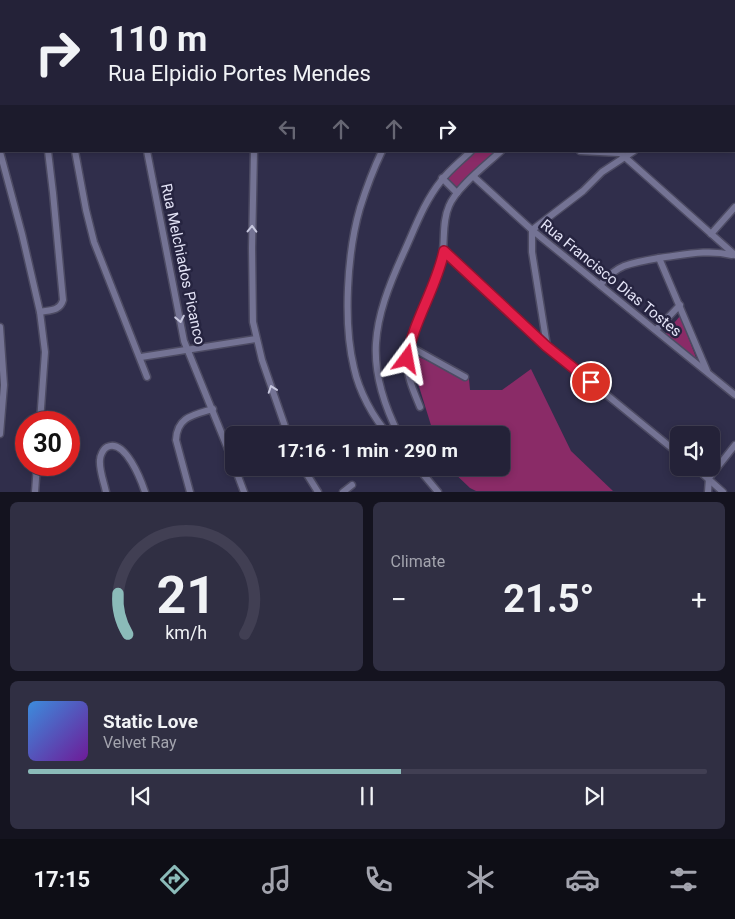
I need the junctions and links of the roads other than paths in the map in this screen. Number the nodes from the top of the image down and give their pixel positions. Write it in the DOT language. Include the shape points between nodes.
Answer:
graph roads {
  1 [pos="0,152"];
  2 [pos="48,152"];
  3 [pos="75,152"];
  4 [pos="147,152"];
  5 [pos="254,152"];
  6 [pos="382,152"];
  7 [pos="470,152"];
  8 [pos="500,152"];
  9 [pos="594,152"];
  10 [pos="621,154"];
  11 [pos="474,177"];
  12 [pos="442,178"];
  13 [pos="457,193"];
  14 [pos="735,207"];
  15 [pos="532,230"];
  16 [pos="712,234"];
  17 [pos="444,251"];
  18 [pos="735,255"];
  19 [pos="659,258"];
  20 [pos="600,285"];
  21 [pos="680,305"];
  22 [pos="40,312"];
  23 [pos="0,327"];
  24 [pos="656,330"];
  25 [pos="256,338"];
  26 [pos="409,346"];
  27 [pos="546,346"];
  28 [pos="187,351"];
  29 [pos="141,357"];
  30 [pos="708,372"];
  31 [pos="147,377"];
  32 [pos="465,377"];
  33 [pos="735,395"];
  34 [pos="420,407"];
  35 [pos="213,409"];
  36 [pos="41,411"];
  37 [pos="285,426"];
  38 [pos="383,426"];
  39 [pos="395,426"];
  40 [pos="0,434"];
  41 [pos="225,442"];
  42 [pos="735,445"];
  43 [pos="670,447"];
  44 [pos="36,476"];
  45 [pos="238,476"];
  46 [pos="308,476"];
  47 [pos="425,476"];
  48 [pos="706,476"];
  49 [pos="709,478"];
  50 [pos="352,485"];
  51 [pos="35,492"];
  52 [pos="106,492"];
  53 [pos="145,492"];
  54 [pos="190,492"];
  55 [pos="244,492"];
  56 [pos="318,492"];
  57 [pos="344,492"];
  58 [pos="438,492"];
  59 [pos="708,492"];
  60 [pos="723,492"];
  1 -- 22 [label="street"];
  2 -- 22 [label="street" via="63,300 58,309"];
  3 -- 29 [label="street" via="94,242"];
  4 -- 28 [label="street, Rua Melchiados Picanco, one-way"];
  25 -- 5 [label="street, one-way" via="252,248"];
  6 -- 38 [label="street" via="359,210 352,248 348,308 354,369 370,408"];
  7 -- 12 [label="street"];
  8 -- 11 [label="street"];
  9 -- 10 [label="street"];
  10 -- 15 [label="street" via="583,191"];
  10 -- 16 [label="street"];
  11 -- 13 [label="street"];
  11 -- 15 [label="street, Rua Francisco Dias Tostes"];
  12 -- 13 [label="street"];
  12 -- 39 [label="street" via="418,218 379,318 376,350 382,396"];
  13 -- 17 [label="street" via="448,206"];
  14 -- 16 [label="street"];
  15 -- 20 [label="street, Rua Francisco Dias Tostes"];
  15 -- 27 [label="street" via="532,252"];
  16 -- 18 [label="street"];
  17 -- 26 [label="street" via="439,272"];
  17 -- 27 [label="street"];
  18 -- 19 [label="street" via="705,251"];
  19 -- 20 [label="street" via="615,270"];
  19 -- 21 [label="street"];
  20 -- 24 [label="street, Rua Francisco Dias Tostes"];
  21 -- 24 [label="street"];
  21 -- 30 [label="street"];
  22 -- 36 [label="street" via="45,352"];
  23 -- 40 [label="street" via="4,385"];
  24 -- 30 [label="street, Rua Francisco Dias Tostes"];
  25 -- 28 [label="street"];
  37 -- 25 [label="street, one-way"];
  26 -- 32 [label="street"];
  26 -- 34 [label="street" via="408,373"];
  27 -- 43 [label="street"];
  28 -- 29 [label="street"];
  28 -- 35 [label="street, Rua Melchiados Picanco"];
  29 -- 31 [label="street"];
  30 -- 33 [label="street, Rua Francisco Dias Tostes"];
  35 -- 41 [label="street, Rua Melchiados Picanco"];
  35 -- 54 [label="street" via="185,419 176,432"];
  42 -- 49 [label="street"];
  44 -- 51 [label="street"];
  45 -- 55 [label="street, Rua Melchiados Picanco"];
  46 -- 56 [label="street"];
  47 -- 58 [label="street"];
  48 -- 49 [label="street"];
  49 -- 59 [label="street"];
  49 -- 60 [label="street"];
  50 -- 57 [label="street"];
  52 -- 53 [label="street" via="100,459 107,447 113,446 120,448 130,459"];
}
